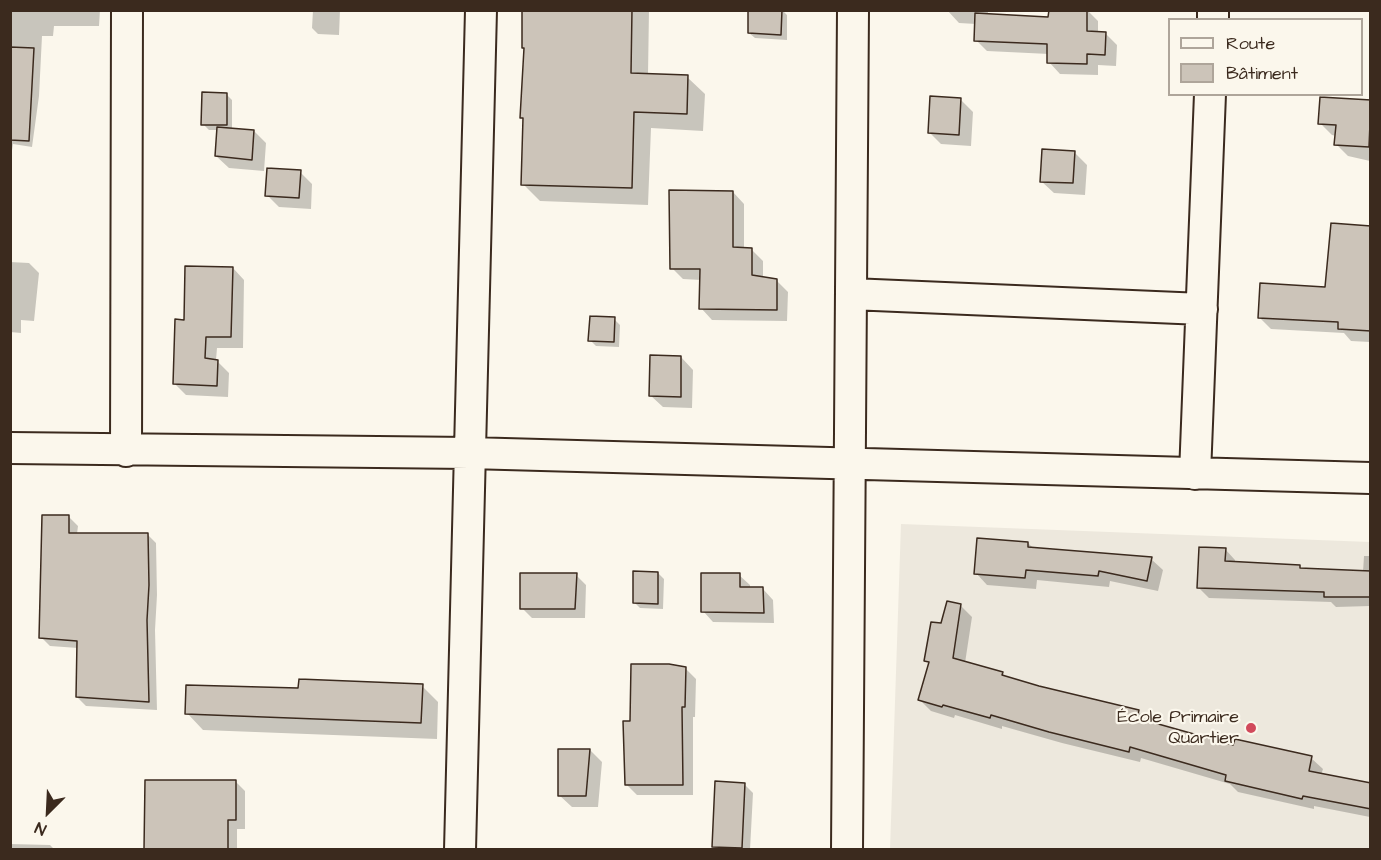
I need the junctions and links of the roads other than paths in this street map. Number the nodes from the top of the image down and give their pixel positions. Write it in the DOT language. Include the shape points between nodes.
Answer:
graph roads {
  1 [pos="127,10"];
  2 [pos="481,10"];
  3 [pos="853,10"];
  4 [pos="1210,96"];
  5 [pos="851,294"];
  6 [pos="1202,309"];
  7 [pos="10,448"];
  8 [pos="126,450"];
  9 [pos="469,453"];
  10 [pos="850,463"];
  11 [pos="1195,474"];
  12 [pos="1371,478"];
  13 [pos="460,849"];
  14 [pos="847,849"];
  1 -- 8 [label="street"];
  2 -- 9 [label="street"];
  3 -- 5 [label="street"];
  4 -- 6 [label="street"];
  5 -- 6 [label="street"];
  5 -- 10 [label="street"];
  6 -- 11 [label="street"];
  7 -- 8 [label="street"];
  8 -- 9 [label="street"];
  9 -- 10 [label="street"];
  9 -- 13 [label="street"];
  10 -- 11 [label="street"];
  10 -- 14 [label="street"];
  11 -- 12 [label="street"];
}
